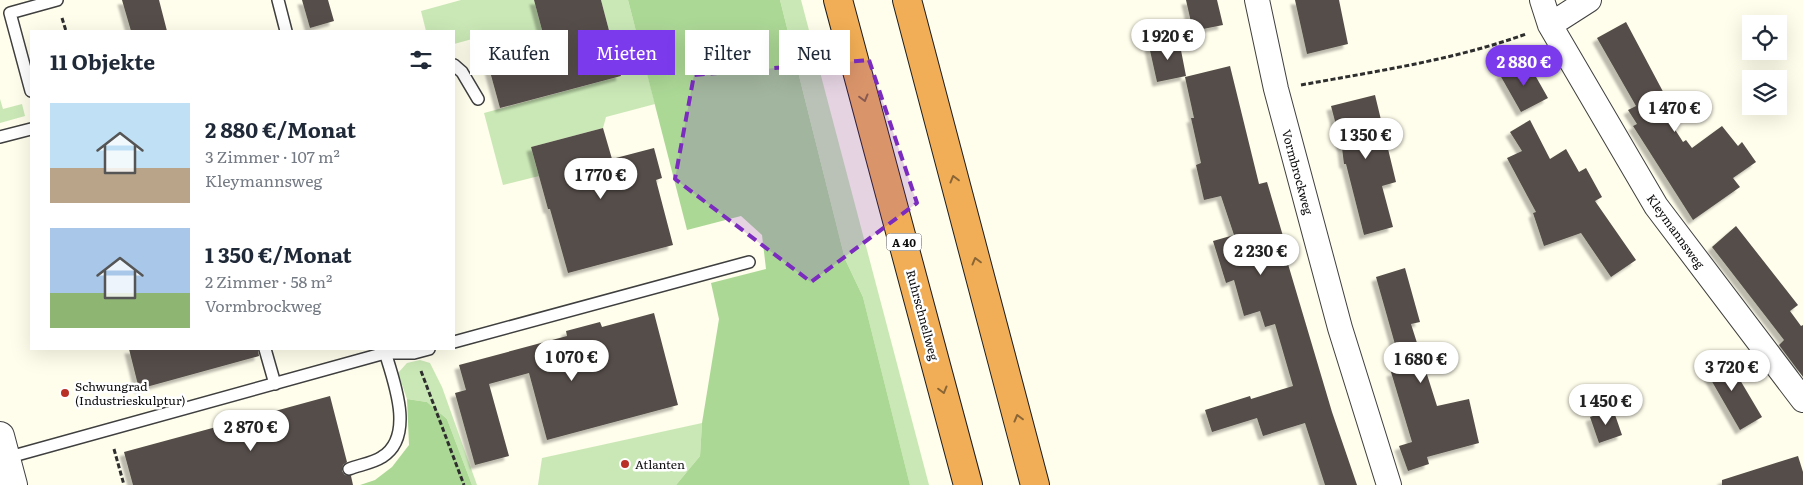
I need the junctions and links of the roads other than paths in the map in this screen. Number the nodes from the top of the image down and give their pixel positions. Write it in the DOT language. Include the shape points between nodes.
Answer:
graph roads {
  1 [pos="58,0"];
  2 [pos="278,0"];
  3 [pos="838,0"];
  4 [pos="907,0"];
  5 [pos="1257,0"];
  6 [pos="1542,0"];
  7 [pos="1589,0"];
  8 [pos="1550,25"];
  9 [pos="286,30"];
  10 [pos="455,66"];
  11 [pos="30,87"];
  12 [pos="478,99"];
  13 [pos="30,129"];
  14 [pos="0,137"];
  15 [pos="749,262"];
  16 [pos="455,342"];
  17 [pos="265,350"];
  18 [pos="425,350"];
  19 [pos="385,351"];
  20 [pos="275,384"];
  21 [pos="1803,400"];
  22 [pos="5,462"];
  23 [pos="349,469"];
  24 [pos="968,485"];
  25 [pos="1036,485"];
  26 [pos="1389,485"];
  1 -- 11 [label="lane" via="10,13"];
  2 -- 9 [label="lane"];
  3 -- 24 [label="highway, Ruhrschnellweg / A 40, one-way"];
  25 -- 4 [label="highway, one-way"];
  5 -- 26 [label="street, Vormbrockweg" via="1276,89 1340,328"];
  6 -- 8 [label="street, Kleymannsweg"];
  7 -- 8 [label="street"];
  8 -- 21 [label="street, Kleymannsweg" via="1656,206"];
  10 -- 12 [label="lane"];
  13 -- 14 [label="lane"];
  15 -- 16 [label="lane"];
  17 -- 20 [label="lane"];
  18 -- 19 [label="lane" via="414,353"];
  19 -- 20 [label="lane"];
  19 -- 23 [label="lane" via="398,400 399,433 393,448 381,458"];
  20 -- 22 [label="lane" via="109,429"];
}
